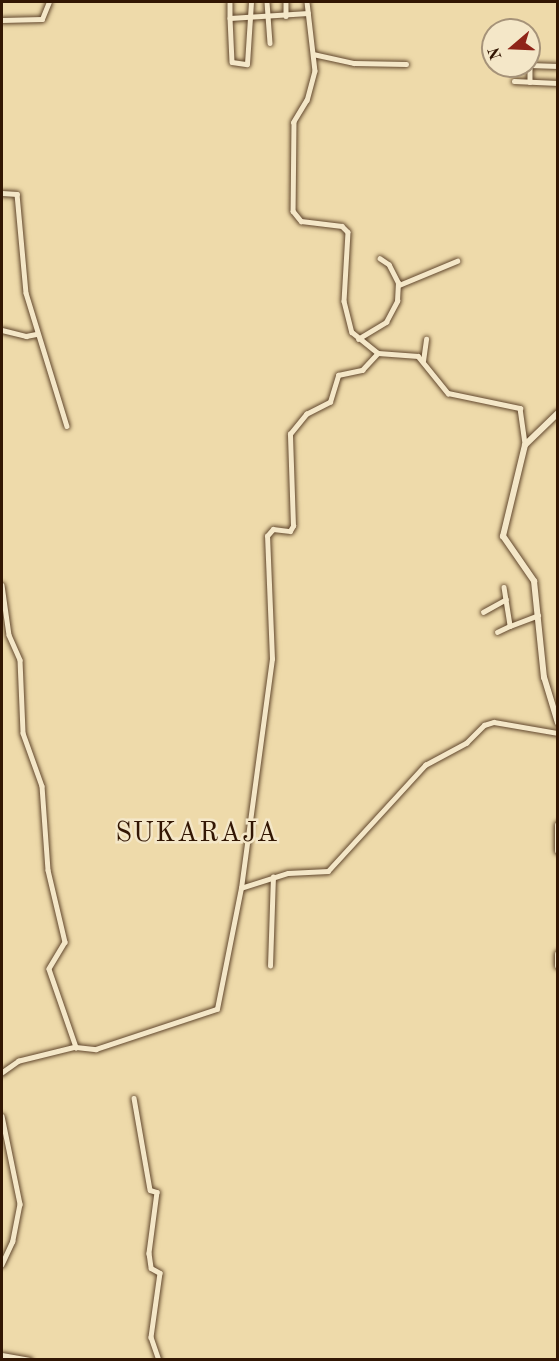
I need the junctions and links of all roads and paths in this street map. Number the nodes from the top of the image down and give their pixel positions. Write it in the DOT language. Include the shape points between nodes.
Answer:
graph roads {
  1 [pos="50,2"];
  2 [pos="230,2"];
  3 [pos="250,2"];
  4 [pos="267,2"];
  5 [pos="286,2"];
  6 [pos="307,2"];
  7 [pos="308,13"];
  8 [pos="286,16"];
  9 [pos="268,17"];
  10 [pos="230,18"];
  11 [pos="251,18"];
  12 [pos="2,20"];
  13 [pos="270,43"];
  14 [pos="313,54"];
  15 [pos="406,64"];
  16 [pos="541,65"];
  17 [pos="558,66"];
  18 [pos="530,78"];
  19 [pos="514,81"];
  20 [pos="530,82"];
  21 [pos="558,83"];
  22 [pos="2,193"];
  23 [pos="380,259"];
  24 [pos="457,261"];
  25 [pos="399,285"];
  26 [pos="2,330"];
  27 [pos="36,333"];
  28 [pos="358,339"];
  29 [pos="426,339"];
  30 [pos="378,353"];
  31 [pos="423,361"];
  32 [pos="558,413"];
  33 [pos="67,426"];
  34 [pos="525,445"];
  35 [pos="2,585"];
  36 [pos="504,586"];
  37 [pos="506,599"];
  38 [pos="483,612"];
  39 [pos="540,614"];
  40 [pos="510,626"];
  41 [pos="497,632"];
  42 [pos="554,706"];
  43 [pos="558,723"];
  44 [pos="558,733"];
  45 [pos="558,825"];
  46 [pos="558,851"];
  47 [pos="273,877"];
  48 [pos="241,888"];
  49 [pos="558,954"];
  50 [pos="270,966"];
  51 [pos="558,966"];
  52 [pos="76,1047"];
  53 [pos="2,1073"];
  54 [pos="134,1098"];
  55 [pos="2,1116"];
  56 [pos="2,1265"];
  57 [pos="2,1355"];
  58 [pos="30,1359"];
  59 [pos="159,1359"];
  1 -- 12 [label="street" via="42,19"];
  2 -- 10 [label="street"];
  3 -- 11 [label="street"];
  4 -- 9 [label="street"];
  5 -- 8 [label="street"];
  6 -- 7 [label="street"];
  7 -- 8 [label="street"];
  7 -- 14 [label="street"];
  8 -- 9 [label="street"];
  9 -- 11 [label="street"];
  9 -- 13 [label="street"];
  10 -- 11 [label="street"];
  10 -- 11 [label="street" via="232,62 246,64"];
  14 -- 15 [label="street" via="354,63"];
  14 -- 28 [label="street" via="311,91 294,122 293,211 301,221 342,226 348,232 344,301 352,332"];
  16 -- 17 [label="street"];
  18 -- 20 [label="street"];
  19 -- 20 [label="street"];
  20 -- 21 [label="street"];
  22 -- 27 [label="street" via="17,194 22,272"];
  23 -- 25 [label="street" via="389,265"];
  24 -- 25 [label="street"];
  25 -- 28 [label="street" via="388,318"];
  26 -- 27 [label="street" via="26,336"];
  27 -- 33 [label="street"];
  28 -- 30 [label="street"];
  29 -- 31 [label="street"];
  30 -- 31 [label="street" via="418,356"];
  30 -- 48 [label="street" via="362,370 338,375 330,402 306,414 290,434 293,526 290,531 270,530 267,536 272,659"];
  31 -- 34 [label="street" via="448,393 520,408"];
  32 -- 34 [label="main road"];
  34 -- 39 [label="main road" via="503,542 531,574"];
  35 -- 52 [label="street" via="9,635 20,660 23,734 42,786 48,870 65,942 49,969"];
  36 -- 37 [label="street"];
  37 -- 38 [label="street"];
  37 -- 40 [label="street"];
  39 -- 40 [label="street"];
  39 -- 42 [label="main road" via="544,677"];
  40 -- 41 [label="street"];
  42 -- 43 [label="main road"];
  44 -- 47 [label="street" via="488,723 466,743 425,765 328,871"];
  45 -- 46 [label="main road"];
  47 -- 48 [label="street"];
  47 -- 50 [label="street"];
  48 -- 52 [label="street" via="217,1009 96,1049"];
  49 -- 51 [label="main road"];
  52 -- 53 [label="street" via="19,1061"];
  54 -- 59 [label="street" via="150,1190 157,1191 149,1253 150,1267 160,1273 151,1337"];
  55 -- 56 [label="street" via="20,1204 14,1241"];
  57 -- 58 [label="street"];
}
